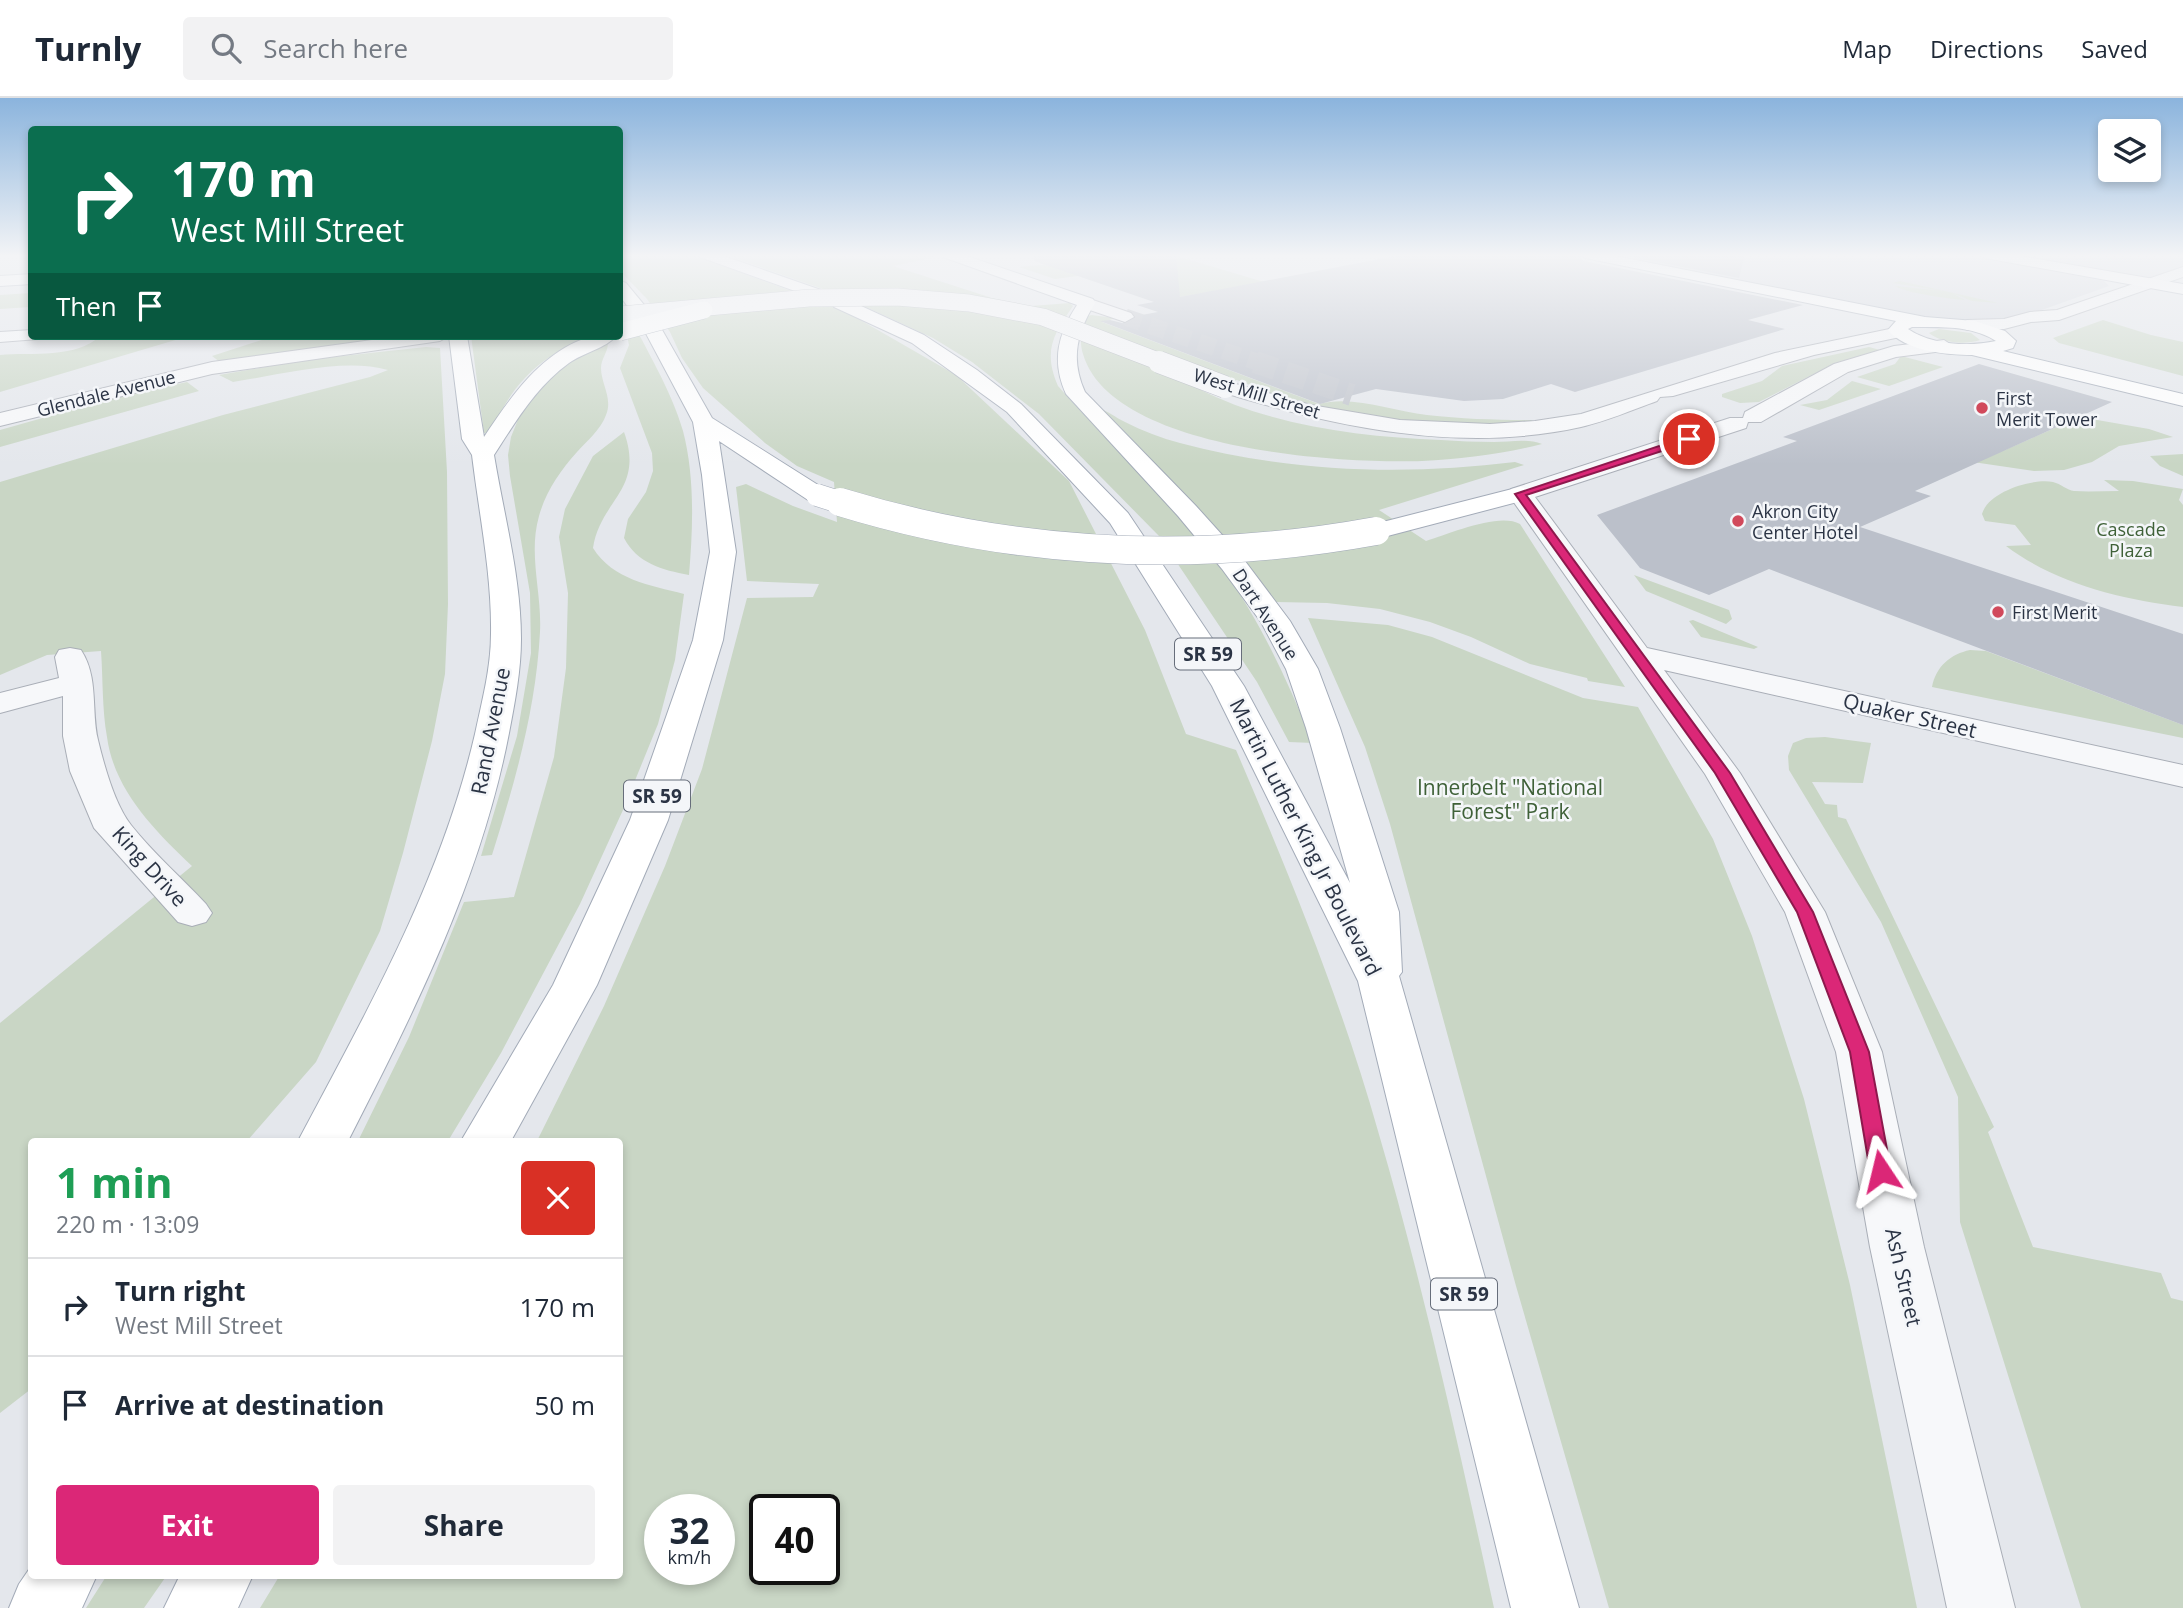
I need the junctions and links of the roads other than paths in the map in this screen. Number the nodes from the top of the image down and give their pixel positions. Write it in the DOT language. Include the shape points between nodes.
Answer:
graph roads {
  1 [pos="645,324"];
  2 [pos="886,324"];
  3 [pos="1062,324"];
  4 [pos="1073,324"];
  5 [pos="1874,324"];
  6 [pos="1908,324"];
  7 [pos="1960,324"];
  8 [pos="1987,324"];
  9 [pos="2049,324"];
  10 [pos="1967,325"];
  11 [pos="652,328"];
  12 [pos="1898,330"];
  13 [pos="623,331"];
  14 [pos="28,335"];
  15 [pos="0,337"];
  16 [pos="412,340"];
  17 [pos="459,340"];
  18 [pos="598,340"];
  19 [pos="2006,342"];
  20 [pos="1944,346"];
  21 [pos="218,348"];
  22 [pos="1974,349"];
  23 [pos="212,368"];
  24 [pos="2183,397"];
  25 [pos="1628,404"];
  26 [pos="1404,406"];
  27 [pos="0,420"];
  28 [pos="704,422"];
  29 [pos="483,455"];
  30 [pos="1520,494"];
  31 [pos="1637,655"];
  32 [pos="0,704"];
  33 [pos="2183,776"];
  34 [pos="192,913"];
  35 [pos="1380,981"];
  36 [pos="325,1138"];
  37 [pos="488,1138"];
  38 [pos="61,1579"];
  39 [pos="217,1579"];
  40 [pos="43,1608"];
  41 [pos="198,1608"];
  42 [pos="1545,1608"];
  43 [pos="1981,1608"];
  1 -- 13 [label="main road, bridge"];
  2 -- 35 [label="main road, Martin Luther King Jr Boulevard / SR 59" via="918,339 1014,408 1119,518 1228,686"];
  3 -- 25 [label="street, West Mill Street, bridge" via="1225,387 1316,412 1398,426 1553,424 1587,419"];
  4 -- 35 [label="main road, Dart Avenue" via="1066,376 1076,394 1233,563 1275,621 1302,669 1379,912"];
  5 -- 12 [label="main road"];
  6 -- 12 [label="main road"];
  7 -- 10 [label="main road"];
  8 -- 10 [label="street"];
  9 -- 19 [label="street"];
  10 -- 19 [label="main road" via="1994,332"];
  11 -- 28 [label="main road, SR 59"];
  12 -- 20 [label="main road" via="1915,340"];
  12 -- 25 [label="street, West Mill Street" via="1789,354"];
  14 -- 15 [label="street"];
  16 -- 23 [label="street, Glendale Avenue"];
  17 -- 29 [label="main road, Rand Avenue" via="473,439"];
  18 -- 29 [label="main road" via="548,367 531,384"];
  19 -- 22 [label="main road"];
  19 -- 24 [label="main road"];
  20 -- 22 [label="main road"];
  20 -- 30 [label="street" via="1894,352 1841,368 1746,420"];
  21 -- 23 [label="street, Glendale Avenue" via="194,356"];
  22 -- 24 [label="main road"];
  23 -- 27 [label="street, Glendale Avenue"];
  25 -- 26 [label="street" via="1521,414"];
  28 -- 30 [label="main road, bridge" via="817,495 891,518 992,539 1088,547 1265,548 1376,531"];
  28 -- 37 [label="main road, SR 59" via="723,552 708,640 649,820 575,985"];
  29 -- 36 [label="main road, Rand Avenue" via="506,626 487,768 460,854 423,944"];
  30 -- 31 [label="street, Ash Street"];
  31 -- 33 [label="street, Quaker Street"];
  31 -- 43 [label="street, Ash Street" via="1722,773 1805,912 1853,1035"];
  32 -- 34 [label="street, King Drive" via="72,670 88,771 113,828"];
  35 -- 42 [label="main road, Martin Luther King Jr Boulevard / SR 59"];
  38 -- 40 [label="main road"];
  39 -- 41 [label="main road"];
}
